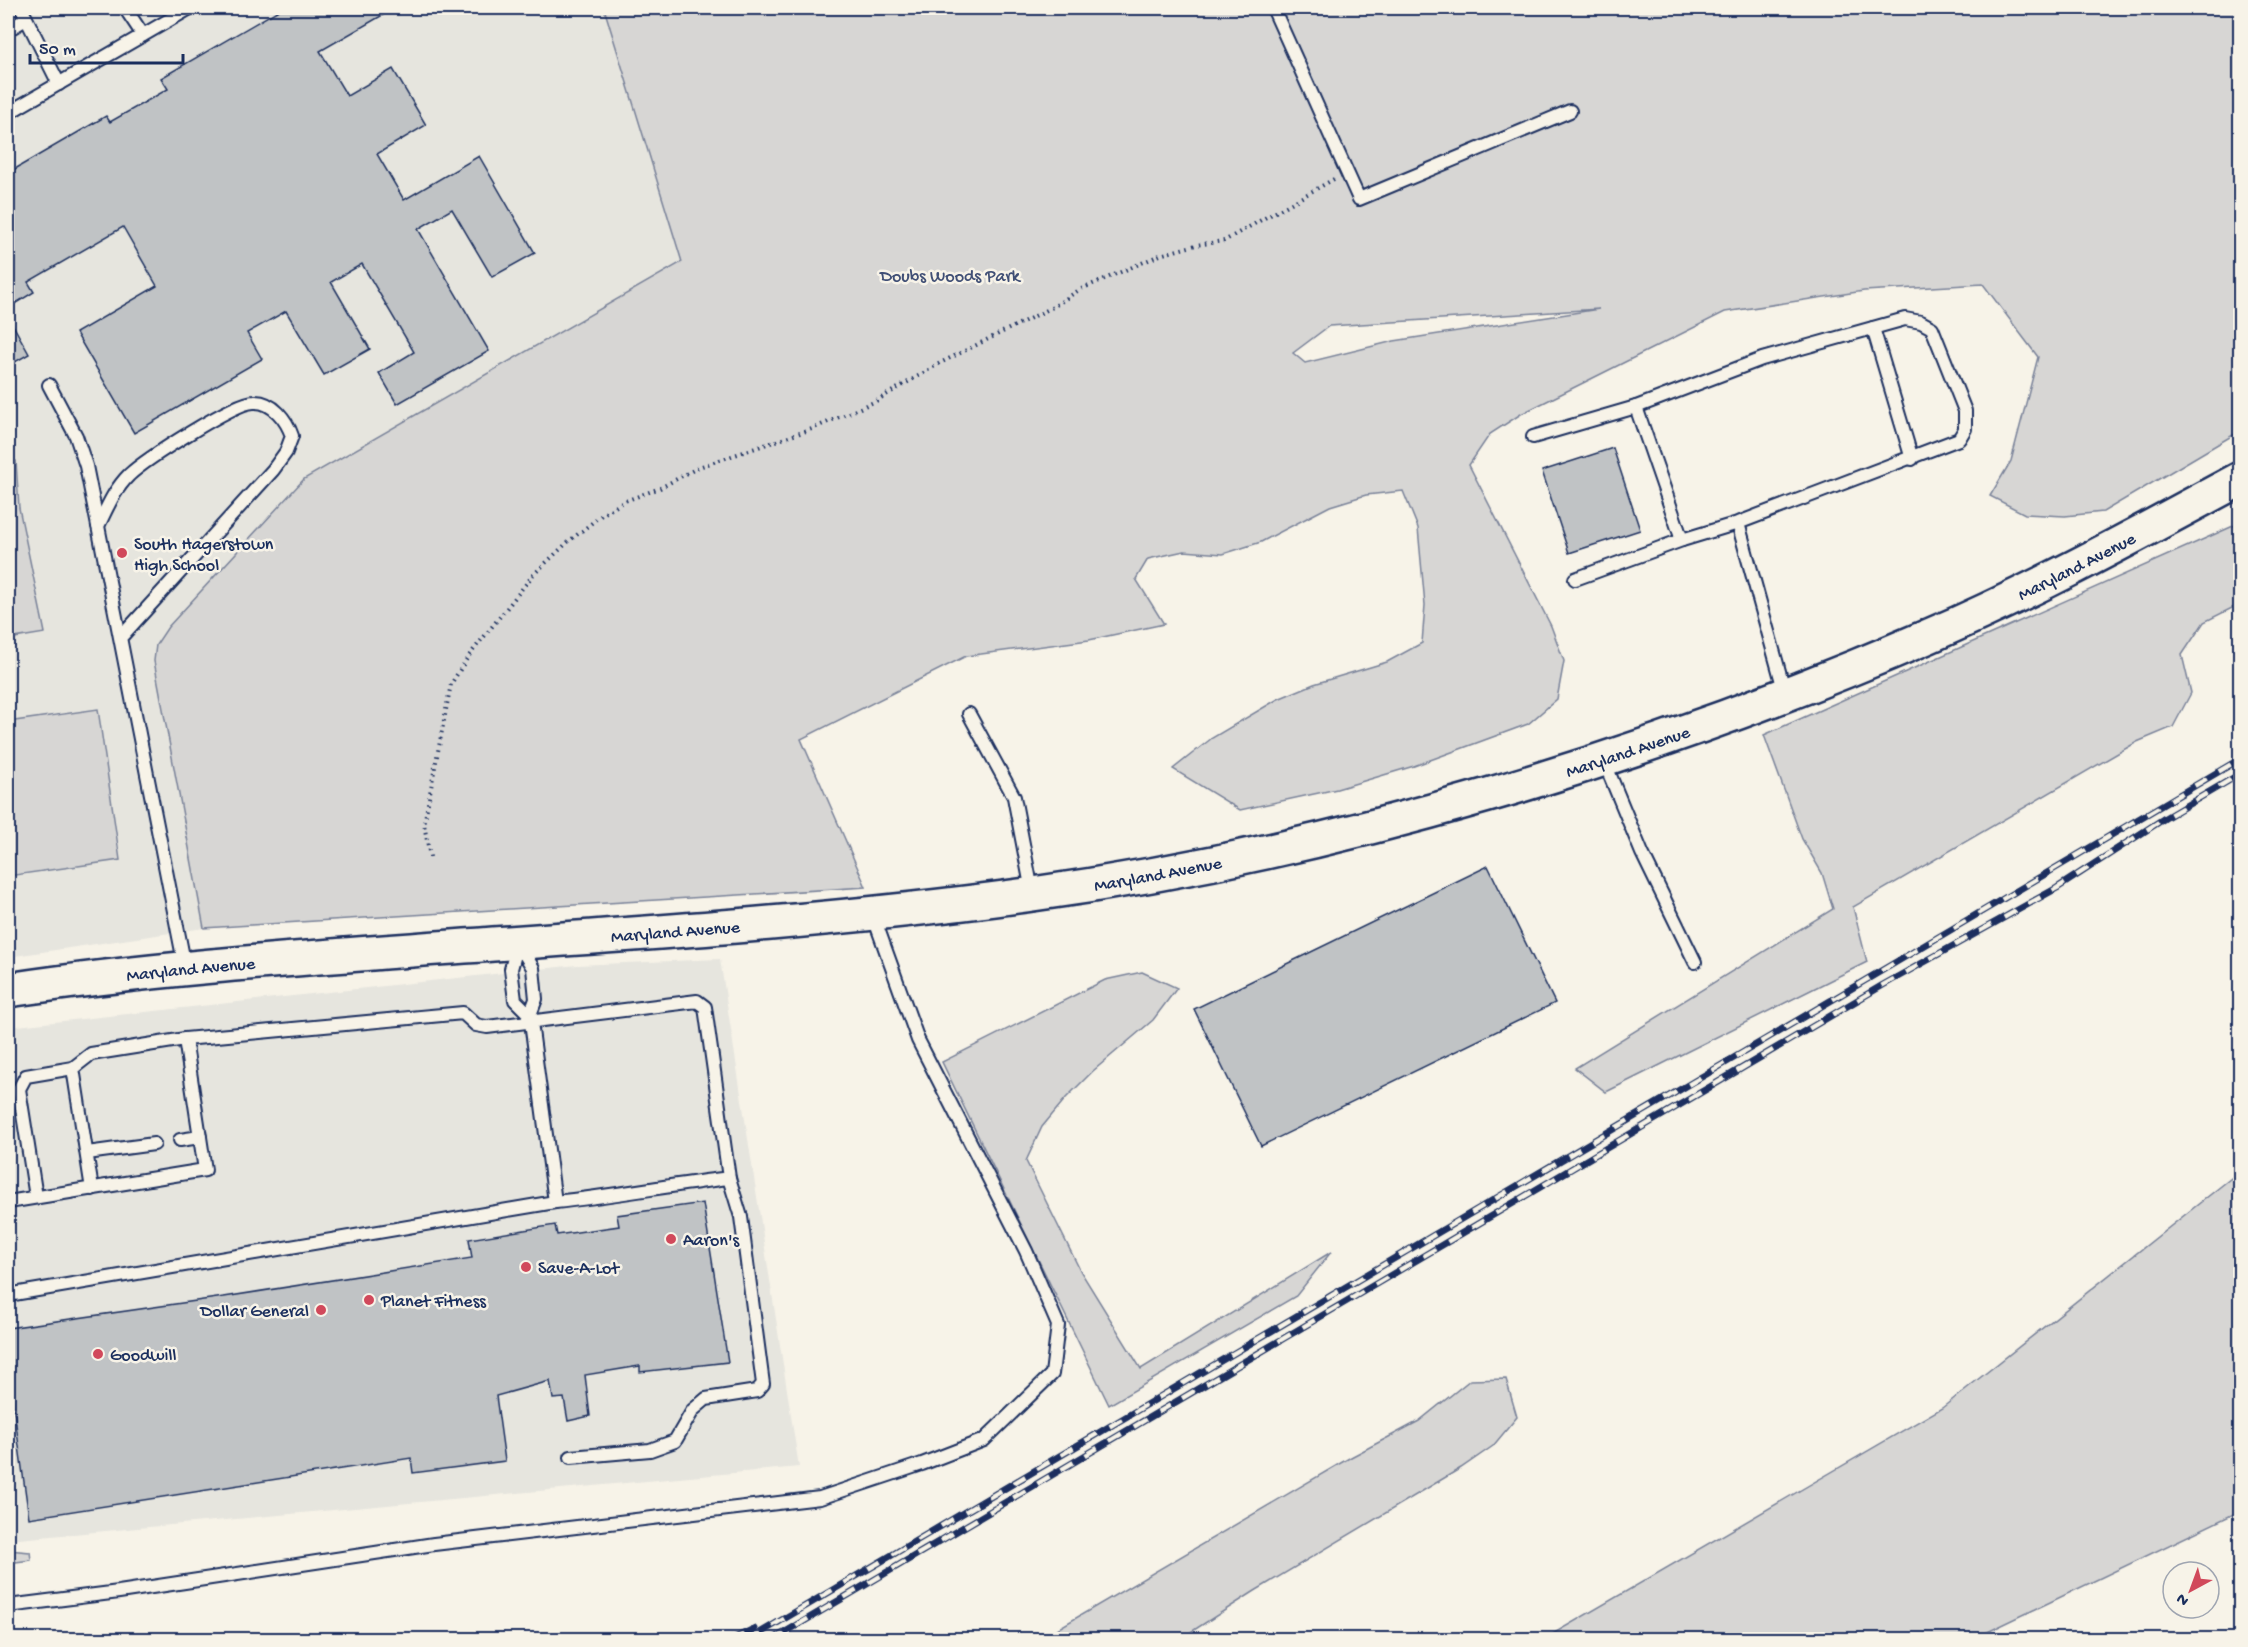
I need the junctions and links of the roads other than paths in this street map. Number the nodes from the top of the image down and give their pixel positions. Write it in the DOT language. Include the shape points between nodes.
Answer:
graph roads {
  1 [pos="125,8"];
  2 [pos="190,8"];
  3 [pos="1273,8"];
  4 [pos="24,13"];
  5 [pos="8,30"];
  6 [pos="143,35"];
  7 [pos="59,84"];
  8 [pos="1570,111"];
  9 [pos="8,113"];
  10 [pos="1873,328"];
  11 [pos="49,385"];
  12 [pos="1636,407"];
  13 [pos="1533,437"];
  14 [pos="1912,459"];
  15 [pos="2241,479"];
  16 [pos="1738,523"];
  17 [pos="98,526"];
  18 [pos="1682,540"];
  19 [pos="1575,579"];
  20 [pos="121,637"];
  21 [pos="1785,694"];
  22 [pos="969,714"];
  23 [pos="1604,760"];
  24 [pos="1033,894"];
  25 [pos="873,914"];
  26 [pos="518,943"];
  27 [pos="1695,962"];
  28 [pos="186,968"];
  29 [pos="8,990"];
  30 [pos="531,1019"];
  31 [pos="185,1039"];
  32 [pos="73,1068"];
  33 [pos="200,1137"];
  34 [pos="180,1140"];
  35 [pos="153,1144"];
  36 [pos="87,1153"];
  37 [pos="729,1178"];
  38 [pos="92,1189"];
  39 [pos="36,1197"];
  40 [pos="8,1202"];
  41 [pos="555,1202"];
  42 [pos="8,1295"];
  43 [pos="571,1457"];
  44 [pos="8,1606"];
  1 -- 6 [label="lane"];
  2 -- 6 [label="lane"];
  3 -- 8 [label="lane" via="1359,199"];
  4 -- 5 [label="lane"];
  4 -- 7 [label="lane"];
  6 -- 7 [label="lane"];
  7 -- 9 [label="lane"];
  10 -- 12 [label="lane" via="1762,359"];
  10 -- 14 [label="lane"];
  10 -- 14 [label="lane" via="1905,319 1932,328 1965,411 1965,429 1959,439"];
  11 -- 17 [label="lane" via="76,436"];
  12 -- 13 [label="lane"];
  12 -- 18 [label="lane"];
  14 -- 16 [label="lane"];
  15 -- 21 [label="main road, Maryland Avenue" via="2084,564 1931,635"];
  16 -- 18 [label="lane"];
  16 -- 21 [label="lane"];
  17 -- 20 [label="lane"];
  17 -- 20 [label="lane" via="112,497 144,462 236,406 256,401 287,421 292,436 273,470"];
  18 -- 19 [label="lane"];
  20 -- 28 [label="lane"];
  21 -- 23 [label="main road, Maryland Avenue"];
  22 -- 24 [label="lane" via="1014,797"];
  23 -- 24 [label="main road, Maryland Avenue" via="1386,823 1207,864"];
  23 -- 27 [label="lane" via="1642,853"];
  24 -- 25 [label="main road, Maryland Avenue"];
  25 -- 26 [label="main road, Maryland Avenue"];
  25 -- 44 [label="lane" via="918,1040 1026,1251 1058,1325 1052,1374 984,1440 820,1498 434,1544"];
  26 -- 28 [label="main road, Maryland Avenue"];
  26 -- 30 [label="lane" via="533,968 536,999"];
  26 -- 30 [label="lane" via="511,969 515,1000"];
  28 -- 29 [label="main road, Maryland Avenue"];
  30 -- 31 [label="lane" via="487,1028 476,1025 463,1013"];
  30 -- 37 [label="lane" via="697,1001 705,1007"];
  30 -- 41 [label="lane"];
  31 -- 32 [label="lane" via="91,1054"];
  31 -- 33 [label="lane"];
  32 -- 36 [label="lane"];
  32 -- 39 [label="lane" via="26,1076 19,1089"];
  33 -- 34 [label="lane"];
  33 -- 38 [label="lane" via="205,1170"];
  35 -- 36 [label="lane"];
  36 -- 38 [label="lane"];
  37 -- 41 [label="lane"];
  37 -- 43 [label="lane" via="741,1217 763,1384 757,1391 706,1399 693,1410 675,1441 650,1450"];
  38 -- 39 [label="lane"];
  39 -- 40 [label="lane"];
  41 -- 42 [label="lane"];
}
